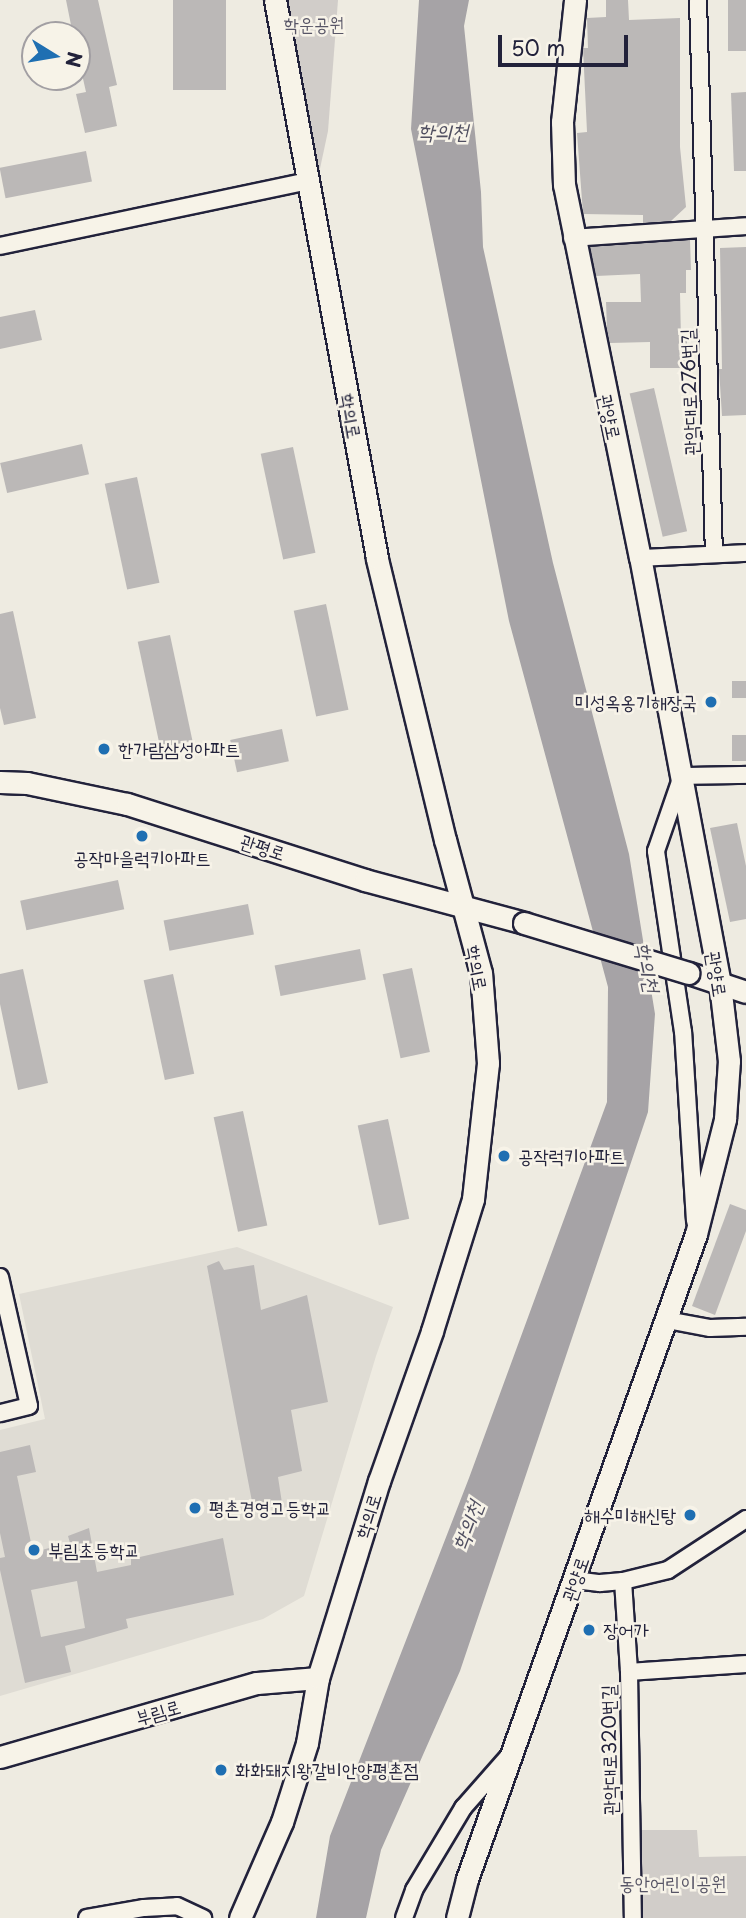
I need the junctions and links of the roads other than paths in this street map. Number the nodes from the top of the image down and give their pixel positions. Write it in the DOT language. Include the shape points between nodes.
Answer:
graph roads {
  1 [pos="275,0"];
  2 [pos="575,0"];
  3 [pos="698,0"];
  4 [pos="308,181"];
  5 [pos="746,226"];
  6 [pos="705,229"];
  7 [pos="572,238"];
  8 [pos="0,246"];
  9 [pos="746,553"];
  10 [pos="714,554"];
  11 [pos="640,558"];
  12 [pos="746,775"];
  13 [pos="682,776"];
  14 [pos="0,782"];
  15 [pos="463,906"];
  16 [pos="720,984"];
  17 [pos="746,992"];
  18 [pos="696,1234"];
  19 [pos="0,1277"];
  20 [pos="667,1320"];
  21 [pos="746,1326"];
  22 [pos="0,1413"];
  23 [pos="746,1519"];
  24 [pos="574,1580"];
  25 [pos="623,1581"];
  26 [pos="746,1664"];
  27 [pos="629,1672"];
  28 [pos="318,1678"];
  29 [pos="513,1751"];
  30 [pos="0,1757"];
  31 [pos="87,1918"];
  32 [pos="203,1918"];
  33 [pos="240,1918"];
  34 [pos="404,1918"];
  35 [pos="457,1918"];
  36 [pos="632,1918"];
  1 -- 4 [label="street, 학의로"];
  2 -- 7 [label="street, 관양로" via="562,122"];
  3 -- 6 [label="street, 관악대로276번길"];
  4 -- 8 [label="street"];
  4 -- 15 [label="street, 학의로" via="377,558"];
  5 -- 6 [label="street"];
  6 -- 7 [label="street"];
  6 -- 10 [label="street, 관악대로276번길"];
  7 -- 11 [label="street, 관양로"];
  9 -- 10 [label="street"];
  10 -- 11 [label="street"];
  11 -- 13 [label="street, 관양로"];
  12 -- 13 [label="street"];
  13 -- 16 [label="street, 관양로"];
  13 -- 18 [label="street" via="656,851 683,1032"];
  14 -- 15 [label="street, 관평로" via="27,783 127,804 365,880"];
  15 -- 16 [label="street, 관평로, bridge"];
  15 -- 28 [label="street, 학의로" via="481,973 488,1063 473,1199"];
  16 -- 17 [label="street"];
  16 -- 18 [label="street, 관양로" via="729,1061 725,1119"];
  18 -- 20 [label="street, 관양로"];
  19 -- 22 [label="street" via="29,1406"];
  20 -- 21 [label="street" via="710,1328"];
  20 -- 24 [label="street, 관양로"];
  23 -- 25 [label="street" via="668,1570"];
  24 -- 25 [label="street"];
  24 -- 29 [label="street, 관양로"];
  25 -- 27 [label="street, 관악대로320번길"];
  26 -- 27 [label="street"];
  27 -- 36 [label="street, 관악대로320번길"];
  28 -- 30 [label="street, 부림로" via="257,1683"];
  28 -- 33 [label="street, 학의로" via="307,1743 282,1822"];
  29 -- 34 [label="street" via="463,1808 414,1890"];
  29 -- 35 [label="street, 관양로"];
  31 -- 32 [label="street" via="177,1906"];
}
